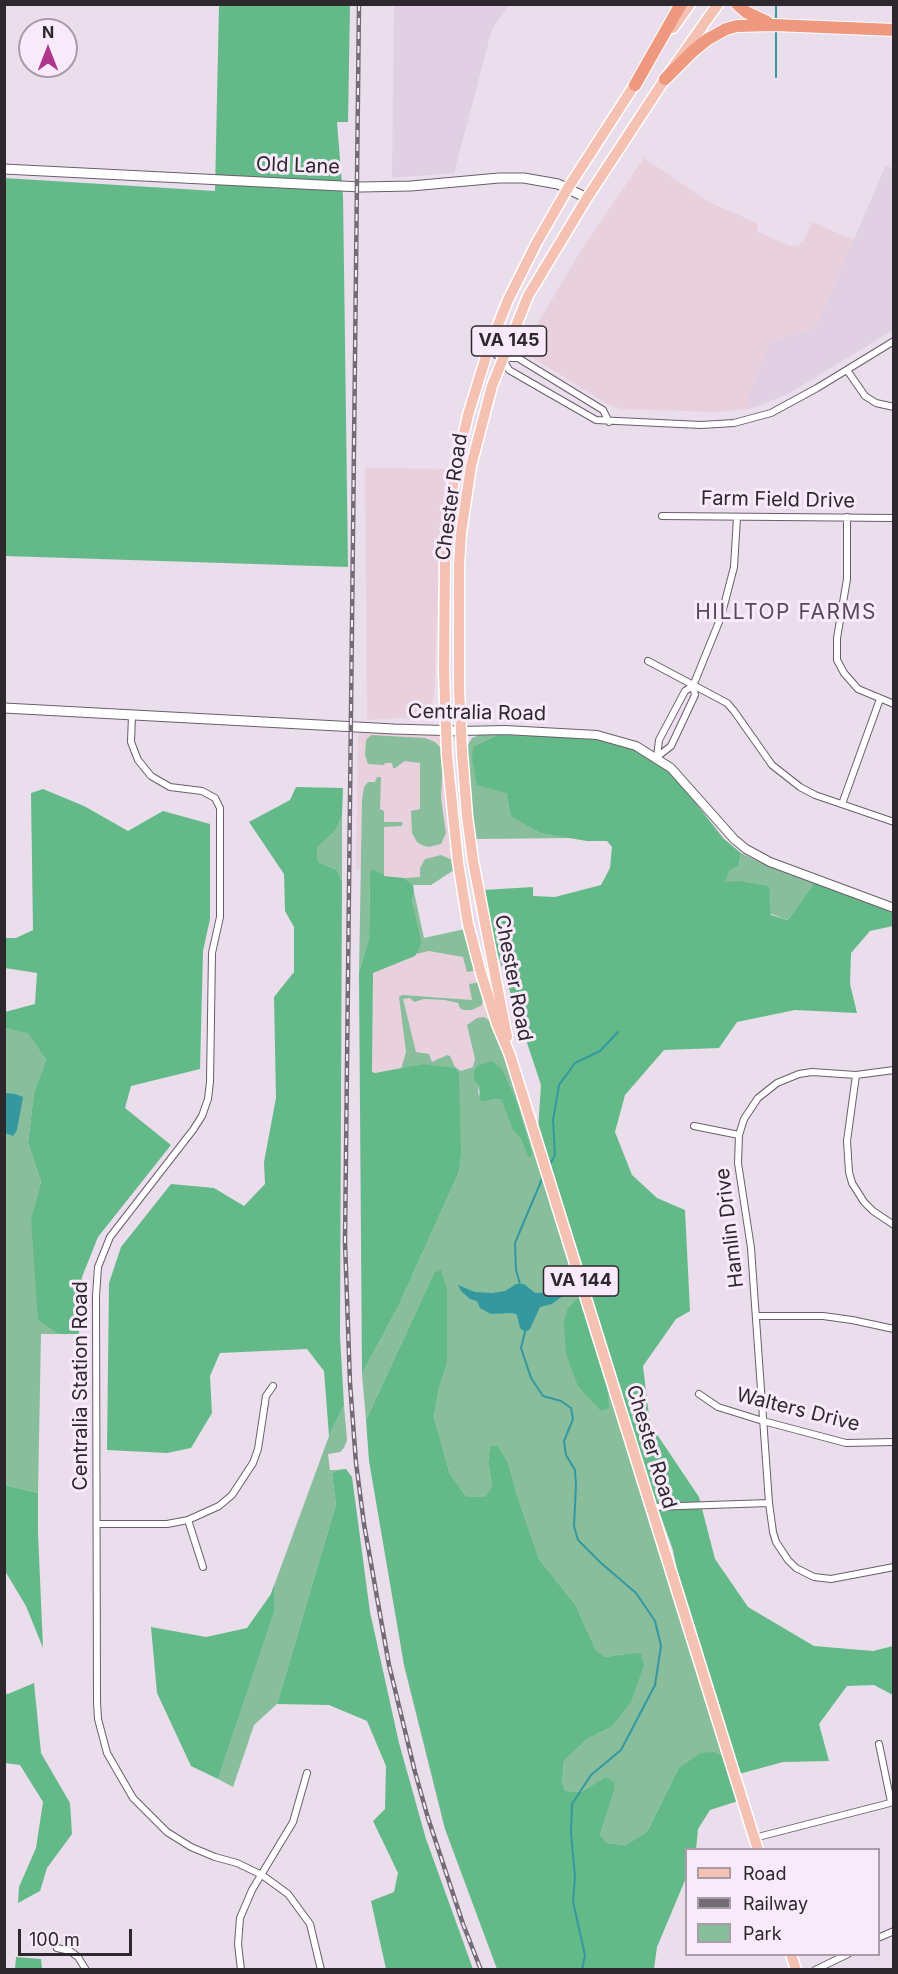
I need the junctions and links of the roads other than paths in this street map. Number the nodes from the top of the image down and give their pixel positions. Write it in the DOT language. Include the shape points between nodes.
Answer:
graph roads {
  1 [pos="681,4"];
  2 [pos="690,4"];
  3 [pos="718,4"];
  4 [pos="737,4"];
  5 [pos="775,25"];
  6 [pos="894,30"];
  7 [pos="665,79"];
  8 [pos="634,85"];
  9 [pos="4,169"];
  10 [pos="568,188"];
  11 [pos="587,198"];
  12 [pos="894,341"];
  13 [pos="488,350"];
  14 [pos="502,358"];
  15 [pos="847,370"];
  16 [pos="894,407"];
  17 [pos="609,422"];
  18 [pos="662,516"];
  19 [pos="737,517"];
  20 [pos="847,518"];
  21 [pos="894,518"];
  22 [pos="648,661"];
  23 [pos="693,686"];
  24 [pos="880,699"];
  25 [pos="894,704"];
  26 [pos="4,708"];
  27 [pos="132,715"];
  28 [pos="445,731"];
  29 [pos="460,731"];
  30 [pos="657,757"];
  31 [pos="842,804"];
  32 [pos="894,822"];
  33 [pos="894,908"];
  34 [pos="510,1055"];
  35 [pos="894,1070"];
  36 [pos="856,1074"];
  37 [pos="694,1126"];
  38 [pos="739,1135"];
  39 [pos="894,1225"];
  40 [pos="756,1316"];
  41 [pos="894,1329"];
  42 [pos="273,1386"];
  43 [pos="699,1394"];
  44 [pos="763,1421"];
  45 [pos="894,1442"];
  46 [pos="769,1503"];
  47 [pos="651,1507"];
  48 [pos="188,1520"];
  49 [pos="97,1524"];
  50 [pos="203,1567"];
  51 [pos="894,1567"];
  52 [pos="879,1744"];
  53 [pos="307,1773"];
  54 [pos="892,1802"];
  55 [pos="754,1838"];
  56 [pos="757,1848"];
  57 [pos="262,1875"];
  58 [pos="894,1930"];
  59 [pos="880,1937"];
  60 [pos="57,1948"];
  61 [pos="845,1956"];
  62 [pos="86,1970"];
  63 [pos="241,1970"];
  64 [pos="321,1970"];
  65 [pos="815,1970"];
  1 -- 8 [label="highway"];
  2 -- 8 [label="main road, Chester Road / VA 145"];
  3 -- 7 [label="main road, Chester Road / VA 145"];
  4 -- 5 [label="highway"];
  5 -- 6 [label="highway"];
  5 -- 7 [label="highway" via="737,26 717,33"];
  7 -- 11 [label="main road, Chester Road / VA 145"];
  8 -- 10 [label="main road, Chester Road / VA 145"];
  9 -- 10 [label="main road, Old Lane" via="362,187 513,177"];
  10 -- 11 [label="main road, Old Lane"];
  10 -- 13 [label="main road, Chester Road / VA 145" via="520,274"];
  11 -- 14 [label="main road, Chester Road / VA 145" via="528,296"];
  12 -- 15 [label="street"];
  13 -- 14 [label="street"];
  13 -- 28 [label="main road, Chester Road / VA 145" via="457,459 448,518"];
  14 -- 17 [label="street" via="509,370 596,420"];
  14 -- 17 [label="street" via="518,358 603,410"];
  14 -- 29 [label="main road, Chester Road / VA 145" via="477,439 461,533"];
  15 -- 16 [label="street" via="865,396 876,404"];
  15 -- 17 [label="street" via="776,411 751,420 701,425"];
  18 -- 19 [label="street, Farm Field Drive"];
  19 -- 20 [label="street, Farm Field Drive"];
  19 -- 23 [label="street" via="729,590"];
  20 -- 21 [label="street, Farm Field Drive"];
  20 -- 24 [label="street" via="847,579 837,660 850,682"];
  22 -- 23 [label="street"];
  23 -- 30 [label="street" via="685,691 659,740"];
  23 -- 30 [label="street" via="695,695 671,746"];
  23 -- 31 [label="street" via="727,703 762,753 786,777 815,795"];
  24 -- 25 [label="street"];
  24 -- 31 [label="street"];
  26 -- 27 [label="main road, Centralia Road"];
  27 -- 28 [label="main road, Centralia Road"];
  27 -- 49 [label="street, Centralia Station Road" via="131,742 138,760 151,776 170,786 202,791 215,798 220,808 220,917 212,953 208,1099 193,1131 110,1237 98,1267"];
  28 -- 29 [label="main road, Centralia Road"];
  28 -- 34 [label="main road, Chester Road / VA 144" via="452,819 468,924 486,991"];
  29 -- 30 [label="street, Centralia Road" via="597,735 625,741"];
  29 -- 34 [label="main road, Chester Road / VA 144" via="466,816"];
  30 -- 33 [label="street, Centralia Road" via="746,849"];
  31 -- 32 [label="street"];
  34 -- 47 [label="main road, Chester Road / VA 144"];
  35 -- 36 [label="street, Hamlin Drive"];
  36 -- 38 [label="street, Hamlin Drive" via="812,1072 777,1083 750,1108"];
  36 -- 39 [label="street" via="847,1141 849,1172 864,1202"];
  37 -- 38 [label="street"];
  38 -- 40 [label="street, Hamlin Drive" via="740,1182 751,1248"];
  40 -- 41 [label="street" via="823,1316"];
  40 -- 44 [label="street, Hamlin Drive"];
  42 -- 48 [label="street" via="266,1396 258,1449 243,1482 219,1506"];
  43 -- 44 [label="street, Walters Drive" via="718,1407"];
  44 -- 45 [label="street, Walters Drive" via="846,1443"];
  44 -- 46 [label="street, Hamlin Drive"];
  46 -- 47 [label="street"];
  46 -- 51 [label="street, Hamlin Drive" via="776,1542 788,1560 805,1573 831,1579"];
  47 -- 55 [label="main road, Chester Road / VA 144"];
  48 -- 49 [label="street" via="167,1524"];
  48 -- 50 [label="street"];
  49 -- 57 [label="street, Centralia Station Road" via="97,1702 101,1733 112,1762 133,1798 167,1832 191,1847"];
  52 -- 54 [label="street"];
  53 -- 57 [label="street" via="293,1822"];
  54 -- 55 [label="street"];
  55 -- 56 [label="main road, Chester Road / VA 144"];
  57 -- 63 [label="street" via="240,1918"];
  57 -- 64 [label="street, Centralia Station Road" via="288,1894 310,1924"];
  58 -- 59 [label="street"];
  60 -- 62 [label="street" via="78,1957"];
  61 -- 65 [label="street"];
}
